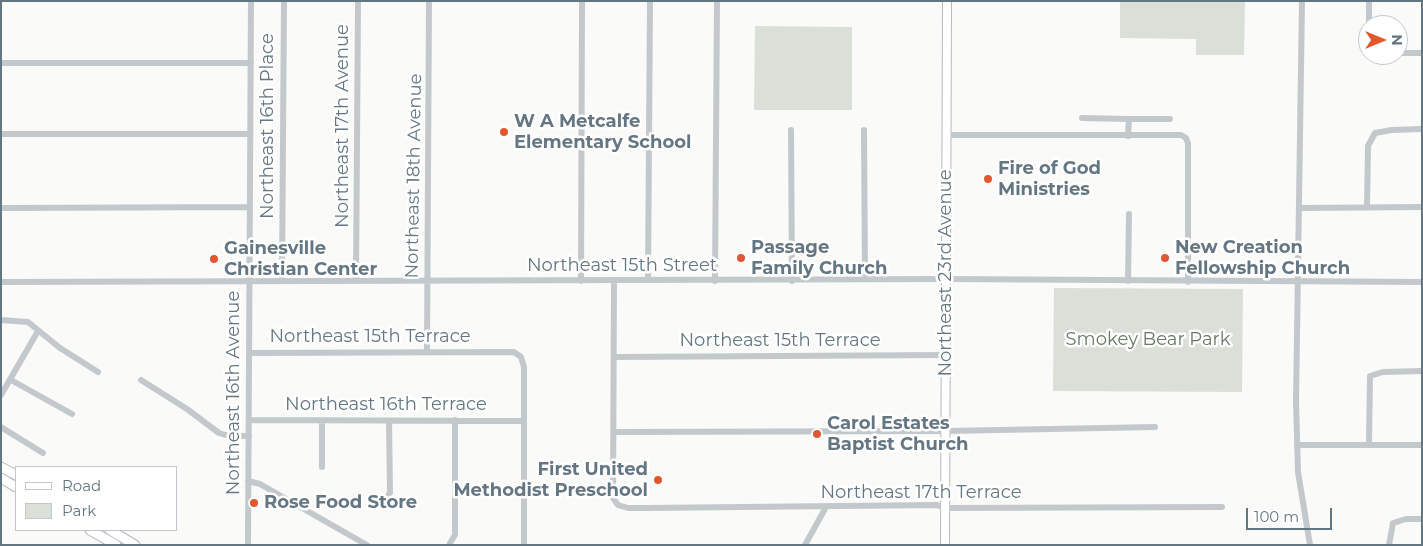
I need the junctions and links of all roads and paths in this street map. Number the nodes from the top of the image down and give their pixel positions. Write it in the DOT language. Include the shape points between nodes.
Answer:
graph roads {
  1 [pos="251,1"];
  2 [pos="284,1"];
  3 [pos="358,1"];
  4 [pos="430,1"];
  5 [pos="582,1"];
  6 [pos="650,1"];
  7 [pos="717,1"];
  8 [pos="948,1"];
  9 [pos="1302,1"];
  10 [pos="1369,1"];
  11 [pos="1369,15"];
  12 [pos="1408,53"];
  13 [pos="1422,53"];
  14 [pos="1,63"];
  15 [pos="251,63"];
  16 [pos="1082,118"];
  17 [pos="1170,119"];
  18 [pos="1129,120"];
  19 [pos="1422,129"];
  20 [pos="791,130"];
  21 [pos="864,130"];
  22 [pos="1,134"];
  23 [pos="250,134"];
  24 [pos="947,135"];
  25 [pos="1128,136"];
  26 [pos="250,206"];
  27 [pos="1367,207"];
  28 [pos="1422,207"];
  29 [pos="1,208"];
  30 [pos="1301,208"];
  31 [pos="1129,214"];
  32 [pos="865,279"];
  33 [pos="946,279"];
  34 [pos="614,280"];
  35 [pos="648,280"];
  36 [pos="250,281"];
  37 [pos="282,281"];
  38 [pos="356,281"];
  39 [pos="427,281"];
  40 [pos="581,281"];
  41 [pos="715,281"];
  42 [pos="792,281"];
  43 [pos="1128,281"];
  44 [pos="1,282"];
  45 [pos="1188,282"];
  46 [pos="1297,282"];
  47 [pos="1422,282"];
  48 [pos="1,320"];
  49 [pos="38,330"];
  50 [pos="428,352"];
  51 [pos="249,353"];
  52 [pos="946,355"];
  53 [pos="614,358"];
  54 [pos="1422,371"];
  55 [pos="98,372"];
  56 [pos="11,380"];
  57 [pos="141,380"];
  58 [pos="1,395"];
  59 [pos="72,414"];
  60 [pos="249,420"];
  61 [pos="455,420"];
  62 [pos="322,421"];
  63 [pos="389,421"];
  64 [pos="524,421"];
  65 [pos="1155,426"];
  66 [pos="1,427"];
  67 [pos="946,431"];
  68 [pos="614,432"];
  69 [pos="249,436"];
  70 [pos="1369,444"];
  71 [pos="1422,444"];
  72 [pos="1297,446"];
  73 [pos="43,453"];
  74 [pos="1,466"];
  75 [pos="322,467"];
  76 [pos="15,474"];
  77 [pos="1,478"];
  78 [pos="248,481"];
  79 [pos="15,486"];
  80 [pos="382,503"];
  81 [pos="826,507"];
  82 [pos="1222,507"];
  83 [pos="945,508"];
  84 [pos="1422,519"];
  85 [pos="92,531"];
  86 [pos="112,531"];
  87 [pos="450,543"];
  88 [pos="116,545"];
  89 [pos="135,545"];
  90 [pos="248,545"];
  91 [pos="367,545"];
  92 [pos="524,545"];
  93 [pos="805,545"];
  94 [pos="945,545"];
  95 [pos="1310,545"];
  96 [pos="1389,545"];
  1 -- 15 [label="street, Northeast 16th Avenue"];
  2 -- 37 [label="street, Northeast 16th Place"];
  3 -- 38 [label="street, Northeast 17th Avenue"];
  4 -- 39 [label="street, Northeast 18th Avenue"];
  5 -- 40 [label="street"];
  6 -- 35 [label="street"];
  7 -- 41 [label="street"];
  8 -- 24 [label="main road, Northeast 23rd Avenue"];
  9 -- 30 [label="street"];
  10 -- 11 [label="street"];
  12 -- 13 [label="street"];
  14 -- 15 [label="street"];
  15 -- 23 [label="street, Northeast 16th Avenue"];
  16 -- 18 [label="street"];
  17 -- 18 [label="street"];
  18 -- 25 [label="street"];
  19 -- 27 [label="street" via="1375,133 1368,146"];
  20 -- 42 [label="street"];
  21 -- 32 [label="street"];
  22 -- 23 [label="street"];
  23 -- 26 [label="street, Northeast 16th Avenue"];
  24 -- 25 [label="street"];
  24 -- 33 [label="main road, Northeast 23rd Avenue"];
  25 -- 45 [label="street" via="1181,135 1186,138"];
  26 -- 29 [label="street"];
  26 -- 36 [label="street, Northeast 16th Avenue"];
  27 -- 28 [label="street"];
  27 -- 30 [label="street"];
  30 -- 46 [label="street"];
  31 -- 43 [label="street"];
  32 -- 33 [label="street, Northeast 15th Street"];
  32 -- 42 [label="street, Northeast 15th Street"];
  33 -- 43 [label="street, Northeast 15th Street"];
  33 -- 52 [label="main road, Northeast 23rd Avenue"];
  34 -- 35 [label="street, Northeast 15th Street"];
  34 -- 40 [label="street, Northeast 15th Street"];
  34 -- 53 [label="street"];
  35 -- 41 [label="street, Northeast 15th Street"];
  36 -- 37 [label="street, Northeast 15th Street"];
  36 -- 44 [label="street, Northeast 15th Street"];
  36 -- 51 [label="street, Northeast 16th Avenue"];
  37 -- 38 [label="street, Northeast 15th Street"];
  38 -- 39 [label="street, Northeast 15th Street"];
  39 -- 40 [label="street, Northeast 15th Street"];
  39 -- 50 [label="street, Northeast 18th Avenue"];
  41 -- 42 [label="street, Northeast 15th Street"];
  43 -- 45 [label="street, Northeast 15th Street"];
  45 -- 46 [label="street, Northeast 15th Street"];
  46 -- 47 [label="street, Northeast 15th Street"];
  46 -- 72 [label="street"];
  48 -- 49 [label="street" via="28,322"];
  49 -- 55 [label="street"];
  49 -- 56 [label="street"];
  50 -- 51 [label="street, Northeast 15th Terrace"];
  50 -- 64 [label="street, Northeast 15th Terrace" via="514,352 524,367"];
  51 -- 60 [label="street, Northeast 16th Avenue"];
  52 -- 53 [label="street, Northeast 15th Terrace"];
  52 -- 67 [label="main road, Northeast 23rd Avenue"];
  53 -- 68 [label="street"];
  54 -- 70 [label="street" via="1383,372 1370,376"];
  56 -- 58 [label="street"];
  56 -- 59 [label="street"];
  57 -- 69 [label="street" via="219,433"];
  60 -- 62 [label="street, Northeast 16th Terrace"];
  60 -- 69 [label="street, Northeast 16th Avenue"];
  61 -- 63 [label="street, Northeast 16th Terrace"];
  61 -- 64 [label="street, Northeast 16th Terrace"];
  61 -- 87 [label="street" via="455,535"];
  62 -- 63 [label="street, Northeast 16th Terrace"];
  62 -- 75 [label="street"];
  63 -- 80 [label="street" via="390,493"];
  64 -- 92 [label="street"];
  65 -- 67 [label="street"];
  66 -- 73 [label="street"];
  67 -- 68 [label="street"];
  67 -- 83 [label="main road, Northeast 23rd Avenue"];
  68 -- 81 [label="street, Northeast 17th Terrace" via="613,498 619,505 637,508"];
  69 -- 78 [label="street, Northeast 16th Avenue"];
  70 -- 71 [label="street"];
  70 -- 72 [label="street"];
  72 -- 95 [label="street" via="1301,501"];
  74 -- 76 [label="highway"];
  77 -- 79 [label="highway"];
  78 -- 90 [label="street, Northeast 16th Avenue"];
  78 -- 91 [label="street" via="260,484"];
  81 -- 83 [label="street, Northeast 17th Terrace" via="937,505"];
  81 -- 93 [label="street"];
  82 -- 83 [label="street, Northeast 17th Terrace"];
  83 -- 94 [label="main road, Northeast 23rd Avenue"];
  84 -- 96 [label="street" via="1393,523"];
  85 -- 88 [label="highway"];
  86 -- 89 [label="highway"];
}
